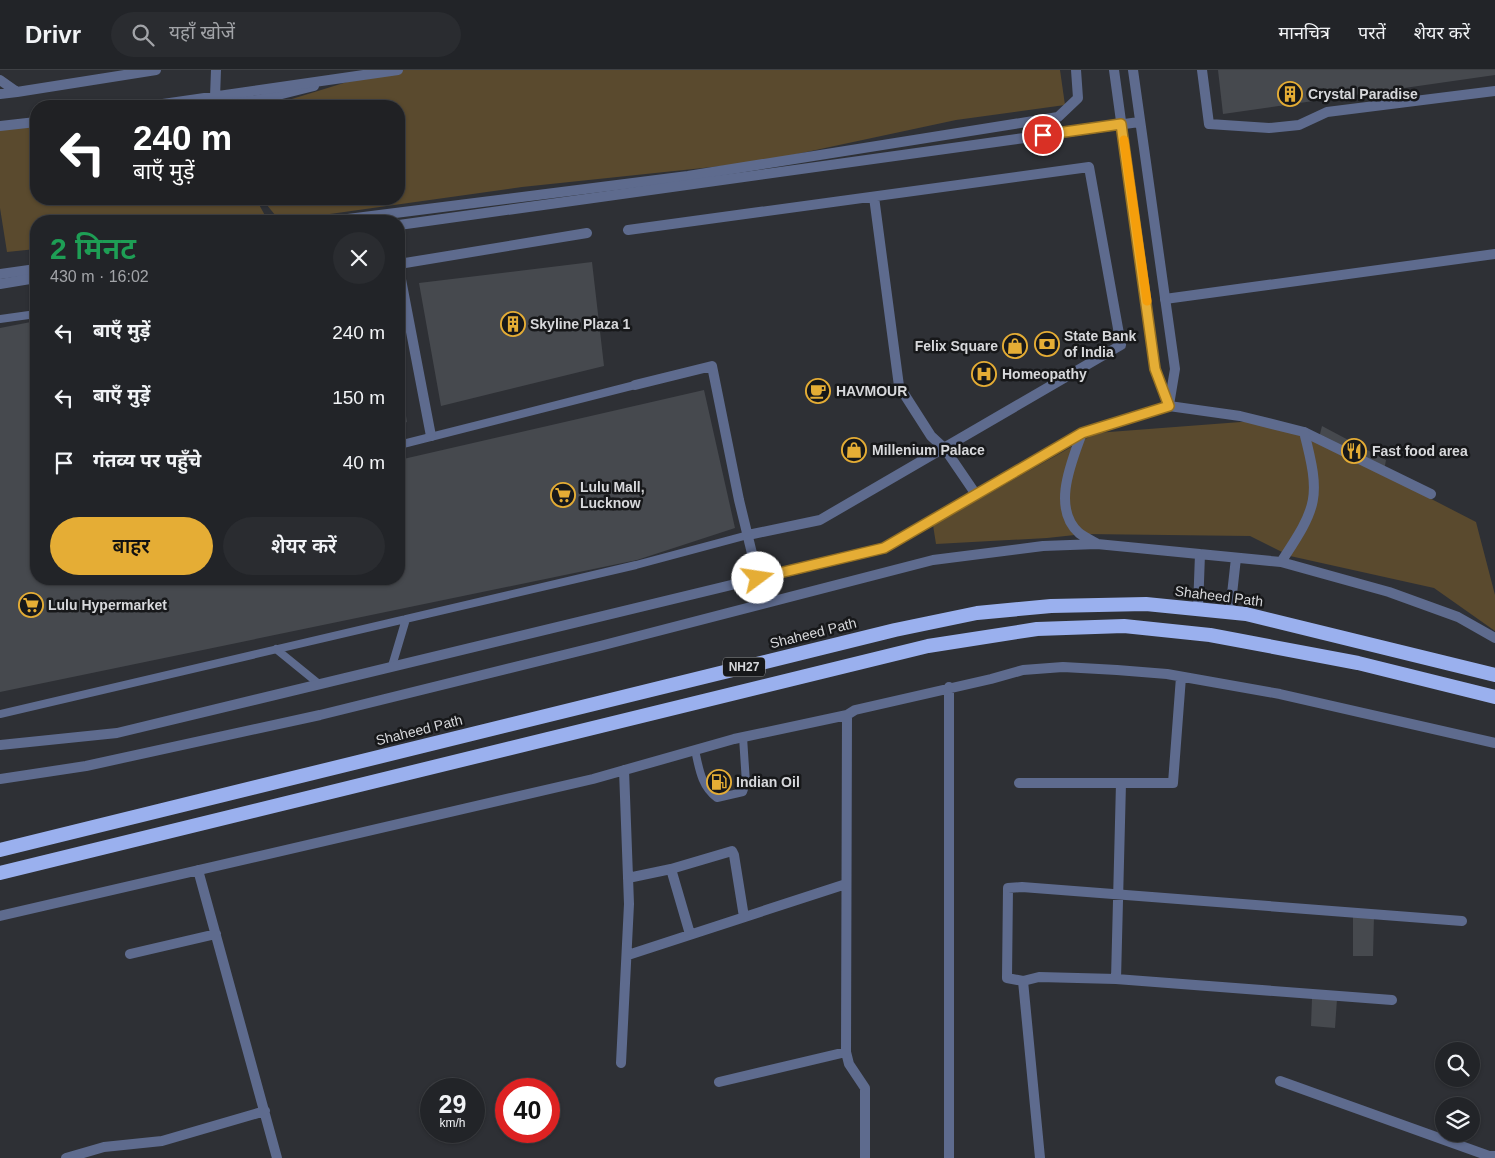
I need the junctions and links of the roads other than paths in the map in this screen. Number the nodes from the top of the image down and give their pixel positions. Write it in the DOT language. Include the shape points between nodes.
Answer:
graph roads {
  1 [pos="156,70"];
  2 [pos="216,70"];
  3 [pos="376,70"];
  4 [pos="398,70"];
  5 [pos="1076,70"];
  6 [pos="1114,70"];
  7 [pos="1133,70"];
  8 [pos="1202,70"];
  9 [pos="0,80"];
  10 [pos="1495,91"];
  11 [pos="17,92"];
  12 [pos="0,94"];
  13 [pos="215,97"];
  14 [pos="193,100"];
  15 [pos="258,100"];
  16 [pos="1139,122"];
  17 [pos="30,123"];
  18 [pos="1121,124"];
  19 [pos="0,126"];
  20 [pos="30,126"];
  21 [pos="874,197"];
  22 [pos="379,215"];
  23 [pos="405,224"];
  24 [pos="628,230"];
  25 [pos="587,234"];
  26 [pos="1495,254"];
  27 [pos="405,263"];
  28 [pos="30,270"];
  29 [pos="0,274"];
  30 [pos="30,279"];
  31 [pos="0,284"];
  32 [pos="405,299"];
  33 [pos="1165,299"];
  34 [pos="30,315"];
  35 [pos="0,320"];
  36 [pos="635,385"];
  37 [pos="1169,406"];
  38 [pos="1304,432"];
  39 [pos="1082,433"];
  40 [pos="432,436"];
  41 [pos="405,443"];
  42 [pos="945,449"];
  43 [pos="974,493"];
  44 [pos="1431,494"];
  45 [pos="748,535"];
  46 [pos="1097,544"];
  47 [pos="1200,554"];
  48 [pos="1236,558"];
  49 [pos="1281,562"];
  50 [pos="758,578"];
  51 [pos="1198,609"];
  52 [pos="1230,612"];
  53 [pos="406,619"];
  54 [pos="1495,638"];
  55 [pos="276,649"];
  56 [pos="392,666"];
  57 [pos="1495,675"];
  58 [pos="1181,677"];
  59 [pos="318,684"];
  60 [pos="949,687"];
  61 [pos="1495,697"];
  62 [pos="0,714"];
  63 [pos="847,715"];
  64 [pos="743,737"];
  65 [pos="1495,743"];
  66 [pos="0,745"];
  67 [pos="695,750"];
  68 [pos="624,770"];
  69 [pos="0,779"];
  70 [pos="1019,783"];
  71 [pos="1121,783"];
  72 [pos="0,850"];
  73 [pos="671,869"];
  74 [pos="198,870"];
  75 [pos="0,873"];
  76 [pos="628,878"];
  77 [pos="846,884"];
  78 [pos="1117,894"];
  79 [pos="0,916"];
  80 [pos="744,917"];
  81 [pos="1462,921"];
  82 [pos="216,934"];
  83 [pos="690,934"];
  84 [pos="130,954"];
  85 [pos="628,955"];
  86 [pos="1116,979"];
  87 [pos="1023,981"];
  88 [pos="1392,1000"];
  89 [pos="846,1052"];
  90 [pos="621,1063"];
  91 [pos="1280,1081"];
  92 [pos="718,1082"];
  93 [pos="265,1111"];
  94 [pos="1495,1156"];
  95 [pos="66,1158"];
  96 [pos="277,1158"];
  97 [pos="865,1158"];
  98 [pos="948,1158"];
  99 [pos="1040,1158"];
  1 -- 11 [label="street"];
  2 -- 13 [label="street"];
  3 -- 15 [label="street"];
  4 -- 13 [label="street"];
  5 -- 22 [label="street" via="1078,98 1058,117 688,176"];
  6 -- 18 [label="street"];
  7 -- 16 [label="street"];
  8 -- 10 [label="street" via="1209,124 1269,128 1299,125 1327,112"];
  9 -- 11 [label="street"];
  11 -- 12 [label="street"];
  13 -- 14 [label="street"];
  16 -- 18 [label="street"];
  16 -- 33 [label="street"];
  17 -- 19 [label="street"];
  18 -- 23 [label="street"];
  18 -- 37 [label="street" via="1155,369"];
  19 -- 20 [label="street"];
  21 -- 24 [label="street"];
  21 -- 42 [label="street" via="899,386 931,436"];
  21 -- 42 [label="street" via="1089,167 1121,345"];
  25 -- 27 [label="street"];
  26 -- 33 [label="street"];
  28 -- 29 [label="street"];
  30 -- 31 [label="street"];
  32 -- 40 [label="street"];
  33 -- 37 [label="street" via="1175,369"];
  34 -- 35 [label="lane"];
  36 -- 40 [label="lane"];
  36 -- 45 [label="street" via="712,366"];
  37 -- 38 [label="street" via="1240,416"];
  37 -- 39 [label="street"];
  38 -- 44 [label="street"];
  38 -- 49 [label="street" via="1315,481 1315,502 1303,529"];
  39 -- 43 [label="street"];
  39 -- 46 [label="street" via="1069,469 1065,500 1068,515 1078,532"];
  40 -- 41 [label="lane"];
  42 -- 43 [label="street"];
  42 -- 45 [label="street" via="820,520"];
  43 -- 50 [label="street" via="884,548"];
  45 -- 50 [label="street"];
  45 -- 53 [label="lane"];
  46 -- 47 [label="street"];
  46 -- 69 [label="street" via="1043,546 933,560 320,715 86,766"];
  47 -- 48 [label="street"];
  47 -- 51 [label="street"];
  48 -- 49 [label="street"];
  48 -- 52 [label="street"];
  49 -- 54 [label="street" via="1389,592 1458,617"];
  50 -- 56 [label="street"];
  51 -- 52 [label="highway, Shaheed Path / NH27"];
  51 -- 72 [label="highway, Shaheed Path / NH27" via="1146,604 1051,606 978,614 904,628"];
  52 -- 57 [label="highway, Shaheed Path / NH27"];
  53 -- 55 [label="lane"];
  53 -- 56 [label="lane"];
  55 -- 59 [label="lane"];
  55 -- 62 [label="lane"];
  56 -- 59 [label="street"];
  58 -- 60 [label="street" via="1063,667 1023,670"];
  58 -- 65 [label="street" via="1280,694"];
  58 -- 71 [label="street" via="1173,784"];
  59 -- 66 [label="street" via="118,732"];
  60 -- 63 [label="street" via="855,710"];
  60 -- 98 [label="street"];
  61 -- 75 [label="highway, NH27" via="1358,663 1210,635 1124,626 1037,629 928,646"];
  63 -- 64 [label="street"];
  63 -- 77 [label="street"];
  64 -- 67 [label="street"];
  64 -- 67 [label="lane" via="746,783 743,792 736,795 717,798 708,791"];
  67 -- 68 [label="street"];
  68 -- 74 [label="street"];
  68 -- 76 [label="street"];
  70 -- 71 [label="street"];
  71 -- 78 [label="street"];
  73 -- 76 [label="street"];
  73 -- 80 [label="street" via="732,851"];
  73 -- 83 [label="street"];
  74 -- 79 [label="street"];
  74 -- 82 [label="street"];
  76 -- 85 [label="street"];
  77 -- 80 [label="street"];
  77 -- 89 [label="street"];
  78 -- 81 [label="street"];
  78 -- 86 [label="street"];
  78 -- 87 [label="street" via="1008,888 1007,978"];
  80 -- 83 [label="street"];
  82 -- 84 [label="street"];
  82 -- 93 [label="street"];
  83 -- 85 [label="street"];
  85 -- 90 [label="street"];
  86 -- 87 [label="street" via="1039,977"];
  86 -- 88 [label="street"];
  87 -- 99 [label="street"];
  89 -- 92 [label="street"];
  89 -- 97 [label="street" via="849,1064 865,1088"];
  91 -- 94 [label="street"];
  93 -- 95 [label="street" via="162,1141 104,1147"];
  93 -- 96 [label="street"];
}
